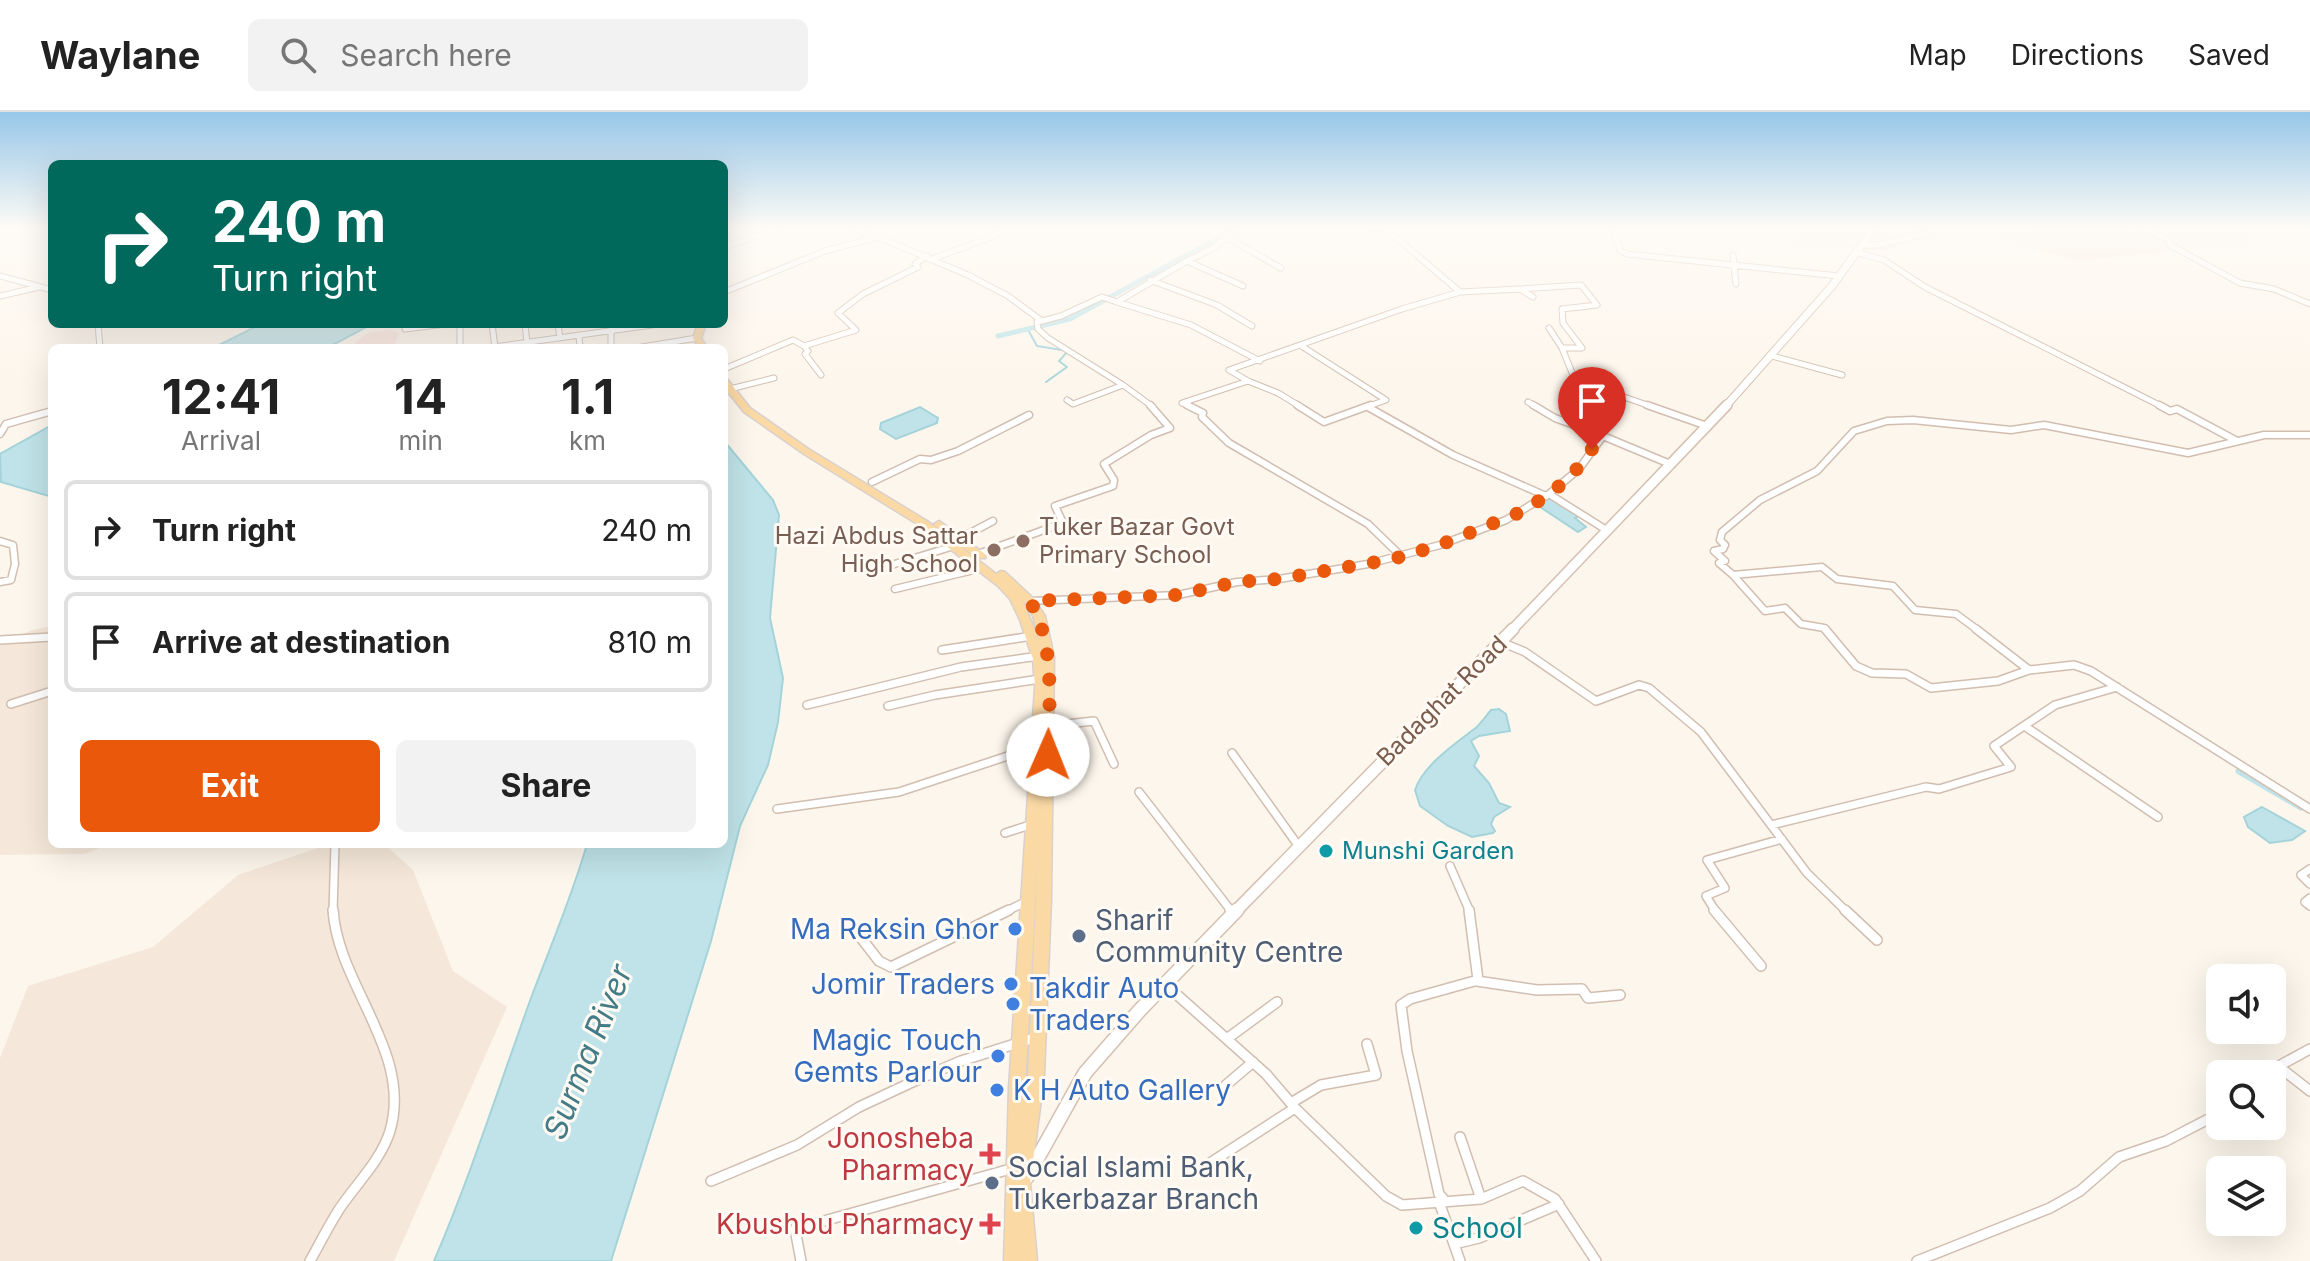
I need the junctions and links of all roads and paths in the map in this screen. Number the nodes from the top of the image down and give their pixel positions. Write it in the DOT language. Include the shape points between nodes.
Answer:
graph roads {
  1 [pos="19,281"];
  2 [pos="752,281"];
  3 [pos="890,281"];
  4 [pos="976,281"];
  5 [pos="1149,281"];
  6 [pos="1152,281"];
  7 [pos="1231,281"];
  8 [pos="1447,281"];
  9 [pos="1735,281"];
  10 [pos="1835,281"];
  11 [pos="1915,281"];
  12 [pos="2236,281"];
  13 [pos="1736,284"];
  14 [pos="41,286"];
  15 [pos="1243,286"];
  16 [pos="48,289"];
  17 [pos="1520,289"];
  18 [pos="728,290"];
  19 [pos="1460,292"];
  20 [pos="0,296"];
  21 [pos="1533,297"];
  22 [pos="1116,302"];
  23 [pos="2310,304"];
  24 [pos="1039,324"];
  25 [pos="1252,326"];
  26 [pos="413,328"];
  27 [pos="525,328"];
  28 [pos="559,328"];
  29 [pos="592,328"];
  30 [pos="618,328"];
  31 [pos="701,328"];
  32 [pos="1549,328"];
  33 [pos="405,329"];
  34 [pos="611,330"];
  35 [pos="593,333"];
  36 [pos="579,335"];
  37 [pos="560,338"];
  38 [pos="697,338"];
  39 [pos="527,343"];
  40 [pos="519,344"];
  41 [pos="580,344"];
  42 [pos="611,344"];
  43 [pos="660,344"];
  44 [pos="701,344"];
  45 [pos="804,346"];
  46 [pos="1303,347"];
  47 [pos="1562,348"];
  48 [pos="1772,356"];
  49 [pos="1260,361"];
  50 [pos="728,367"];
  51 [pos="821,375"];
  52 [pos="1842,375"];
  53 [pos="774,378"];
  54 [pos="1248,381"];
  55 [pos="1123,385"];
  56 [pos="729,387"];
  57 [pos="1067,400"];
  58 [pos="1528,402"];
  59 [pos="1368,407"];
  60 [pos="48,412"];
  61 [pos="1029,415"];
  62 [pos="3,423"];
  63 [pos="1707,426"];
  64 [pos="778,427"];
  65 [pos="0,434"];
  66 [pos="2310,435"];
  67 [pos="1604,436"];
  68 [pos="2237,441"];
  69 [pos="1670,464"];
  70 [pos="872,482"];
  71 [pos="1548,495"];
  72 [pos="993,521"];
  73 [pos="1608,531"];
  74 [pos="0,541"];
  75 [pos="957,542"];
  76 [pos="1401,556"];
  77 [pos="980,561"];
  78 [pos="875,570"];
  79 [pos="1733,575"];
  80 [pos="0,582"];
  81 [pos="895,589"];
  82 [pos="1030,601"];
  83 [pos="1032,636"];
  84 [pos="48,637"];
  85 [pos="0,640"];
  86 [pos="1501,642"];
  87 [pos="942,650"];
  88 [pos="1039,656"];
  89 [pos="2029,670"];
  90 [pos="1040,679"];
  91 [pos="2118,687"];
  92 [pos="48,692"];
  93 [pos="11,704"];
  94 [pos="807,705"];
  95 [pos="888,706"];
  96 [pos="1049,726"];
  97 [pos="2026,727"];
  98 [pos="1038,746"];
  99 [pos="1232,753"];
  100 [pos="1114,764"];
  101 [pos="1139,792"];
  102 [pos="777,809"];
  103 [pos="2310,809"];
  104 [pos="2158,817"];
  105 [pos="1035,823"];
  106 [pos="1771,825"];
  107 [pos="1005,833"];
  108 [pos="1782,839"];
  109 [pos="335,848"];
  110 [pos="1300,848"];
  111 [pos="1450,866"];
  112 [pos="2310,869"];
  113 [pos="2310,884"];
  114 [pos="2310,898"];
  115 [pos="1029,900"];
  116 [pos="2310,906"];
  117 [pos="1234,915"];
  118 [pos="851,925"];
  119 [pos="1877,940"];
  120 [pos="1034,953"];
  121 [pos="1761,966"];
  122 [pos="1477,981"];
  123 [pos="1166,985"];
  124 [pos="1620,995"];
  125 [pos="1277,1002"];
  126 [pos="1037,1037"];
  127 [pos="1228,1038"];
  128 [pos="1020,1041"];
  129 [pos="1367,1044"];
  130 [pos="2310,1049"];
  131 [pos="1253,1062"];
  132 [pos="2286,1062"];
  133 [pos="2286,1072"];
  134 [pos="1018,1077"];
  135 [pos="1036,1077"];
  136 [pos="1226,1085"];
  137 [pos="2310,1091"];
  138 [pos="1293,1106"];
  139 [pos="2206,1120"];
  140 [pos="1460,1137"];
  141 [pos="1207,1165"];
  142 [pos="1014,1168"];
  143 [pos="711,1181"];
  144 [pos="1017,1184"];
  145 [pos="1481,1199"];
  146 [pos="1442,1201"];
  147 [pos="1559,1204"];
  148 [pos="1454,1244"];
  149 [pos="310,1261"];
  150 [pos="801,1261"];
  151 [pos="1013,1261"];
  152 [pos="1028,1261"];
  153 [pos="1460,1261"];
  154 [pos="1596,1261"];
  155 [pos="1917,1261"];
  1 -- 14 [label="street"];
  2 -- 18 [label="street"];
  3 -- 45 [label="street" via="838,313 856,330"];
  4 -- 24 [label="street" via="1008,296"];
  5 -- 22 [label="street"];
  6 -- 25 [label="street" via="1217,305"];
  7 -- 15 [label="street"];
  8 -- 19 [label="street"];
  9 -- 13 [label="street"];
  10 -- 48 [label="main road, Badaghat Road"];
  11 -- 68 [label="street"];
  12 -- 23 [label="street"];
  14 -- 16 [label="street"];
  14 -- 20 [label="street"];
  17 -- 19 [label="street"];
  17 -- 21 [label="street"];
  17 -- 47 [label="street" via="1581,285 1597,305 1562,309 1563,323 1582,348"];
  19 -- 46 [label="street"];
  22 -- 24 [label="street" via="1103,297"];
  22 -- 49 [label="street" via="1155,310"];
  24 -- 55 [label="street"];
  26 -- 33 [label="street"];
  27 -- 39 [label="street"];
  28 -- 37 [label="street"];
  29 -- 35 [label="street"];
  30 -- 34 [label="street"];
  31 -- 38 [label="main road"];
  32 -- 47 [label="street"];
  34 -- 35 [label="street"];
  34 -- 42 [label="street"];
  35 -- 36 [label="street"];
  36 -- 37 [label="street"];
  36 -- 41 [label="street"];
  37 -- 39 [label="street"];
  38 -- 43 [label="street"];
  38 -- 44 [label="main road"];
  39 -- 40 [label="street"];
  45 -- 50 [label="street" via="793,340"];
  45 -- 51 [label="street"];
  46 -- 49 [label="street"];
  46 -- 59 [label="street" via="1386,399"];
  47 -- 63 [label="street" via="1575,380"];
  48 -- 52 [label="street"];
  48 -- 63 [label="main road, Badaghat Road"];
  49 -- 54 [label="street" via="1229,370"];
  53 -- 56 [label="street"];
  54 -- 59 [label="street" via="1324,422"];
  54 -- 76 [label="street" via="1182,403 1203,413 1228,443 1345,511"];
  55 -- 57 [label="street" via="1073,404"];
  55 -- 77 [label="street" via="1158,411 1170,428 1104,464 1113,486 1055,506 1063,523"];
  56 -- 64 [label="main road"];
  58 -- 67 [label="street"];
  59 -- 71 [label="street" via="1453,455"];
  60 -- 62 [label="street"];
  61 -- 70 [label="street" via="967,447 929,462 920,459"];
  62 -- 65 [label="street"];
  63 -- 69 [label="main road, Badaghat Road"];
  64 -- 70 [label="main road"];
  64 -- 75 [label="main road"];
  66 -- 68 [label="street" via="2279,433"];
  67 -- 69 [label="street"];
  67 -- 71 [label="street" via="1579,469"];
  68 -- 79 [label="street" via="2188,453 2044,425 2011,430 1887,421 1854,431 1817,471 1760,500 1722,532 1725,545 1714,551"];
  69 -- 73 [label="main road, Badaghat Road"];
  70 -- 75 [label="main road"];
  71 -- 73 [label="street"];
  71 -- 76 [label="street" via="1506,520"];
  72 -- 75 [label="street"];
  73 -- 86 [label="main road, Badaghat Road"];
  74 -- 80 [label="street" via="13,545 15,564 11,580"];
  75 -- 77 [label="main road"];
  75 -- 78 [label="street"];
  76 -- 82 [label="street" via="1178,595"];
  77 -- 81 [label="street"];
  77 -- 82 [label="main road"];
  77 -- 83 [label="main road" via="1015,597"];
  79 -- 89 [label="street" via="1822,567 1837,579 1893,586 1915,610 1950,612"];
  79 -- 89 [label="street" via="1765,611 1785,608 1801,624 1824,628 1856,666 1872,673 1906,674 1931,688 1998,681"];
  82 -- 96 [label="main road" via="1048,657"];
  83 -- 87 [label="street"];
  83 -- 88 [label="main road"];
  84 -- 85 [label="street"];
  86 -- 106 [label="street" via="1525,652 1596,701 1639,685 1649,688 1701,732"];
  86 -- 110 [label="main road, Badaghat Road"];
  88 -- 90 [label="main road"];
  88 -- 94 [label="street" via="961,667"];
  89 -- 91 [label="street" via="2080,665"];
  90 -- 95 [label="street"];
  90 -- 98 [label="main road"];
  91 -- 97 [label="street" via="2055,705"];
  91 -- 103 [label="street"];
  92 -- 93 [label="street"];
  96 -- 100 [label="street" via="1094,721"];
  96 -- 120 [label="main road"];
  97 -- 104 [label="street"];
  97 -- 106 [label="street" via="1994,746 2011,767 1939,789 1926,787"];
  98 -- 102 [label="street" via="899,792"];
  98 -- 105 [label="main road"];
  99 -- 110 [label="street"];
  101 -- 117 [label="street"];
  105 -- 107 [label="street"];
  105 -- 115 [label="main road"];
  106 -- 108 [label="street"];
  108 -- 119 [label="street" via="1807,873"];
  108 -- 121 [label="street" via="1707,860 1725,888 1706,900"];
  109 -- 149 [label="street" via="333,919 343,958 391,1070 396,1101 381,1155 341,1206"];
  110 -- 117 [label="main road, Badaghat Road"];
  111 -- 122 [label="street" via="1471,914"];
  112 -- 113 [label="street" via="2301,875"];
  114 -- 116 [label="street" via="2305,902"];
  115 -- 118 [label="street" via="891,967 879,961"];
  115 -- 120 [label="main road"];
  117 -- 123 [label="main road, Badaghat Road"];
  120 -- 126 [label="main road"];
  120 -- 128 [label="main road"];
  122 -- 124 [label="street" via="1537,990 1582,989 1588,998"];
  122 -- 146 [label="street" via="1401,1005"];
  123 -- 127 [label="street"];
  123 -- 144 [label="main road, Badaghat Road" via="1085,1073 1028,1176"];
  125 -- 127 [label="street"];
  126 -- 128 [label="street"];
  126 -- 135 [label="main road"];
  127 -- 131 [label="street"];
  128 -- 134 [label="main road"];
  128 -- 143 [label="street" via="921,1078 797,1145"];
  129 -- 138 [label="street" via="1376,1075 1321,1085"];
  130 -- 132 [label="street"];
  131 -- 136 [label="street"];
  131 -- 138 [label="street"];
  133 -- 137 [label="street"];
  134 -- 135 [label="main road"];
  134 -- 142 [label="main road"];
  135 -- 144 [label="main road"];
  138 -- 141 [label="street"];
  138 -- 146 [label="street" via="1386,1196 1402,1205"];
  139 -- 155 [label="street" via="2119,1157 2080,1191 2050,1208"];
  140 -- 145 [label="street"];
  142 -- 144 [label="main road"];
  142 -- 150 [label="street" via="795,1229"];
  144 -- 151 [label="main road"];
  144 -- 152 [label="main road"];
  145 -- 146 [label="street"];
  145 -- 147 [label="street" via="1523,1181"];
  146 -- 148 [label="street"];
  147 -- 148 [label="street"];
  147 -- 154 [label="street"];
  148 -- 153 [label="street"];
}
